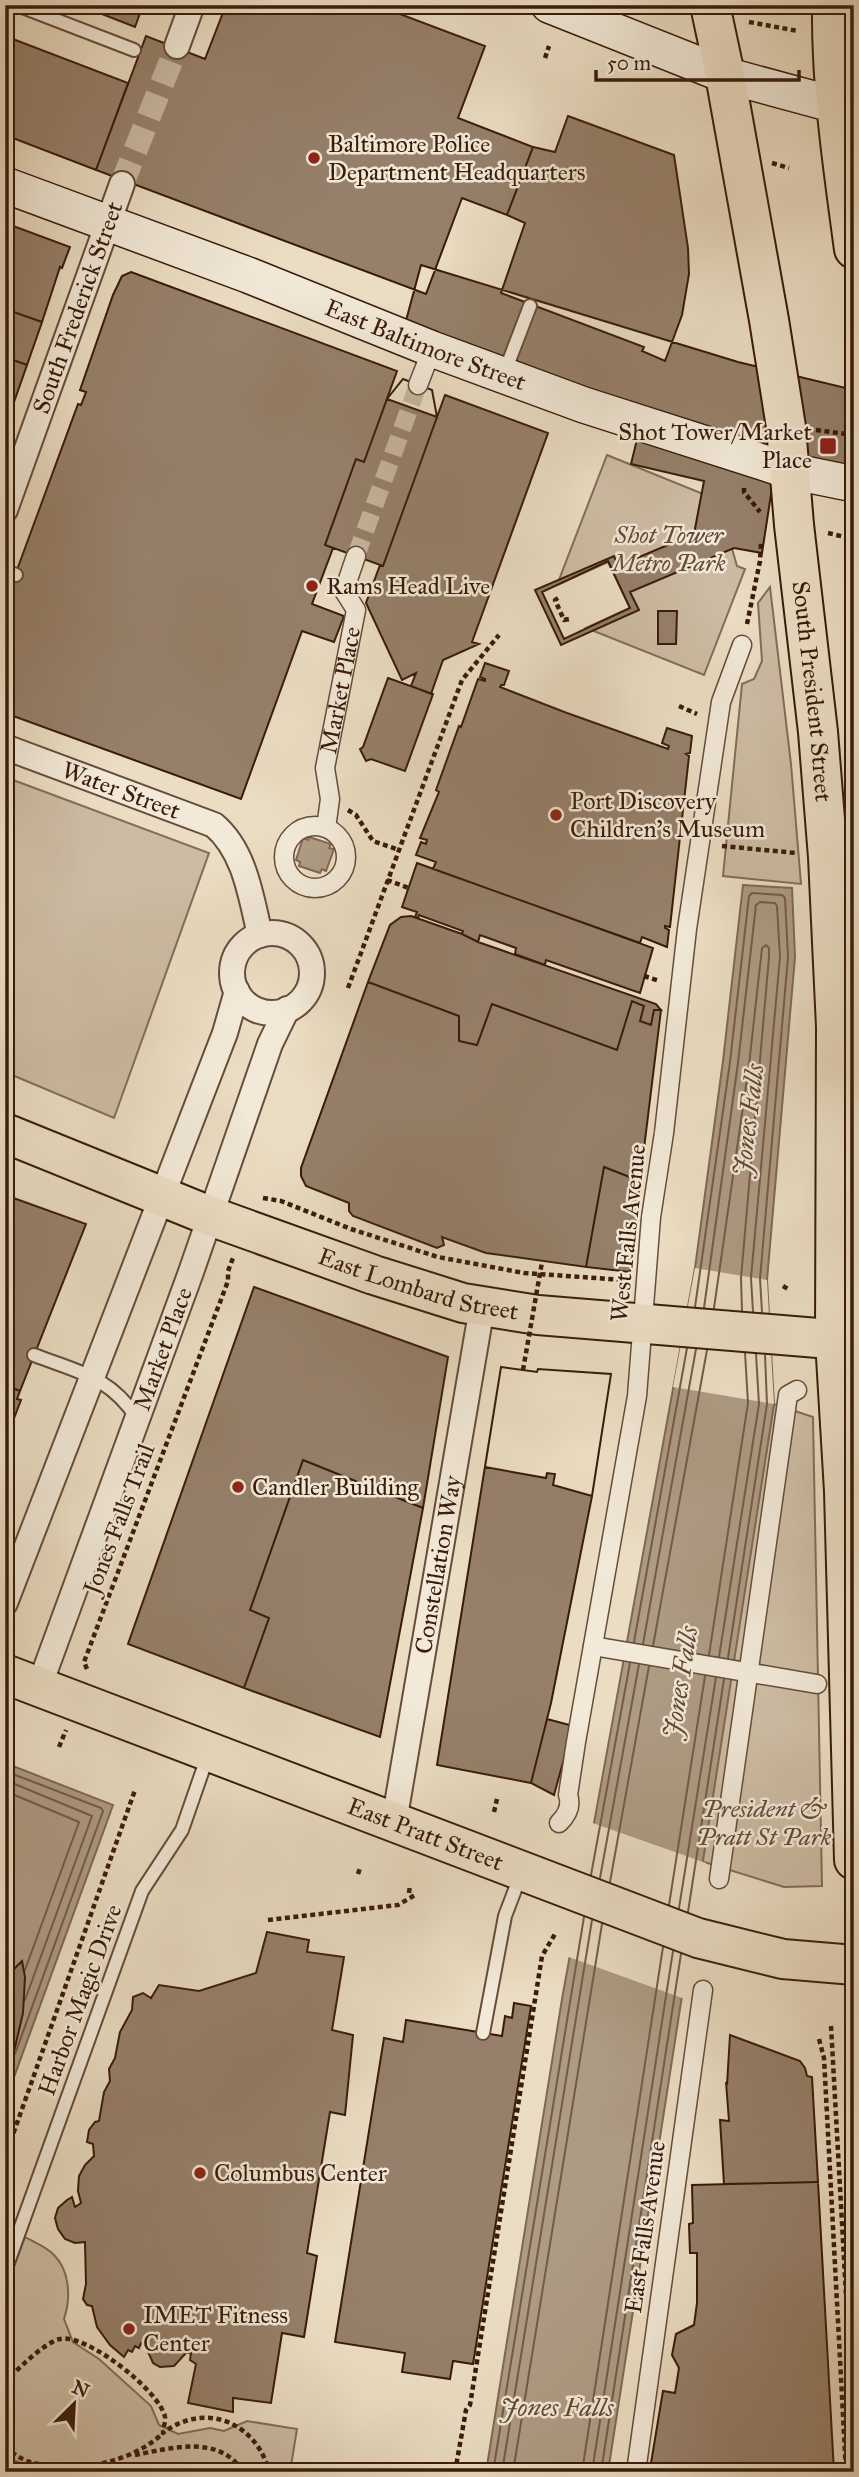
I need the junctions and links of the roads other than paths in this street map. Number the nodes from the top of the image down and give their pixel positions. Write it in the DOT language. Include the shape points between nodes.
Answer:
graph roads {
  1 [pos="17,5"];
  2 [pos="192,5"];
  3 [pos="549,5"];
  4 [pos="710,5"];
  5 [pos="832,5"];
  6 [pos="177,46"];
  7 [pos="134,50"];
  8 [pos="725,75"];
  9 [pos="845,109"];
  10 [pos="122,184"];
  11 [pos="5,185"];
  12 [pos="107,223"];
  13 [pos="854,249"];
  14 [pos="530,306"];
  15 [pos="432,348"];
  16 [pos="504,375"];
  17 [pos="418,385"];
  18 [pos="790,471"];
  19 [pos="854,484"];
  20 [pos="5,510"];
  21 [pos="356,556"];
  22 [pos="742,645"];
  23 [pos="5,747"];
  24 [pos="326,828"];
  25 [pos="260,935"];
  26 [pos="237,990"];
  27 [pos="287,1009"];
  28 [pos="5,1133"];
  29 [pos="162,1197"];
  30 [pos="210,1216"];
  31 [pos="482,1307"];
  32 [pos="642,1325"];
  33 [pos="844,1341"];
  34 [pos="34,1355"];
  35 [pos="93,1377"];
  36 [pos="797,1390"];
  37 [pos="137,1418"];
  38 [pos="5,1603"];
  39 [pos="593,1646"];
  40 [pos="749,1674"];
  41 [pos="22,1681"];
  42 [pos="817,1684"];
  43 [pos="209,1752"];
  44 [pos="394,1822"];
  45 [pos="559,1823"];
  46 [pos="854,1860"];
  47 [pos="522,1871"];
  48 [pos="719,1880"];
  49 [pos="854,1965"];
  50 [pos="703,1990"];
  51 [pos="483,2033"];
  52 [pos="5,2271"];
  53 [pos="636,2472"];
  1 -- 7 [label="lane"];
  2 -- 6 [label="street"];
  3 -- 8 [label="main road"];
  4 -- 8 [label="main road, South President Street"];
  5 -- 9 [label="main road" via="831,37"];
  8 -- 9 [label="main road"];
  8 -- 18 [label="main road, South President Street" via="769,320"];
  9 -- 13 [label="main road"];
  10 -- 12 [label="street, South Frederick Street"];
  11 -- 12 [label="main road, East Baltimore Street"];
  12 -- 15 [label="main road, East Baltimore Street"];
  12 -- 20 [label="street, South Frederick Street"];
  14 -- 16 [label="lane"];
  15 -- 16 [label="main road, East Baltimore Street"];
  15 -- 17 [label="street"];
  16 -- 18 [label="main road, East Baltimore Street"];
  18 -- 19 [label="main road, East Baltimore Street"];
  18 -- 33 [label="main road, South President Street" via="833,924 837,1287"];
  21 -- 24 [label="street, Market Place" via="344,591 356,610 325,768 330,799"];
  22 -- 32 [label="street, West Falls Avenue" via="721,702 687,929"];
  23 -- 25 [label="street, Water Street" via="214,825 236,853"];
  25 -- 26 [label="street" via="241,947 235,957"];
  25 -- 27 [label="street, Market Place" via="282,934 308,955 309,988"];
  26 -- 27 [label="street" via="253,1008"];
  26 -- 29 [label="street"];
  27 -- 30 [label="street, Market Place" via="270,1044"];
  28 -- 29 [label="main road, East Lombard Street"];
  29 -- 30 [label="main road, East Lombard Street"];
  29 -- 35 [label="street"];
  30 -- 31 [label="main road, East Lombard Street" via="414,1289"];
  30 -- 37 [label="street, Market Place"];
  31 -- 32 [label="main road, East Lombard Street"];
  31 -- 44 [label="street, Constellation Way"];
  32 -- 33 [label="main road, East Lombard Street"];
  32 -- 39 [label="street, West Falls Avenue" via="637,1396"];
  33 -- 46 [label="main road, South President Street"];
  34 -- 35 [label="lane"];
  35 -- 37 [label="lane" via="125,1401"];
  35 -- 38 [label="street"];
  36 -- 40 [label="street" via="788,1395"];
  37 -- 41 [label="street, Market Place"];
  39 -- 40 [label="street"];
  39 -- 45 [label="street, West Falls Avenue" via="568,1795 571,1802"];
  40 -- 42 [label="street"];
  40 -- 48 [label="street"];
  41 -- 43 [label="main road, East Pratt Street"];
  43 -- 44 [label="main road, East Pratt Street"];
  43 -- 52 [label="lane, Harbor Magic Drive" via="182,1830 142,1891"];
  44 -- 47 [label="main road, East Pratt Street"];
  47 -- 49 [label="main road, East Pratt Street" via="698,1938 783,1959"];
  47 -- 51 [label="lane" via="505,1916"];
  50 -- 53 [label="street, East Falls Avenue"];
}
